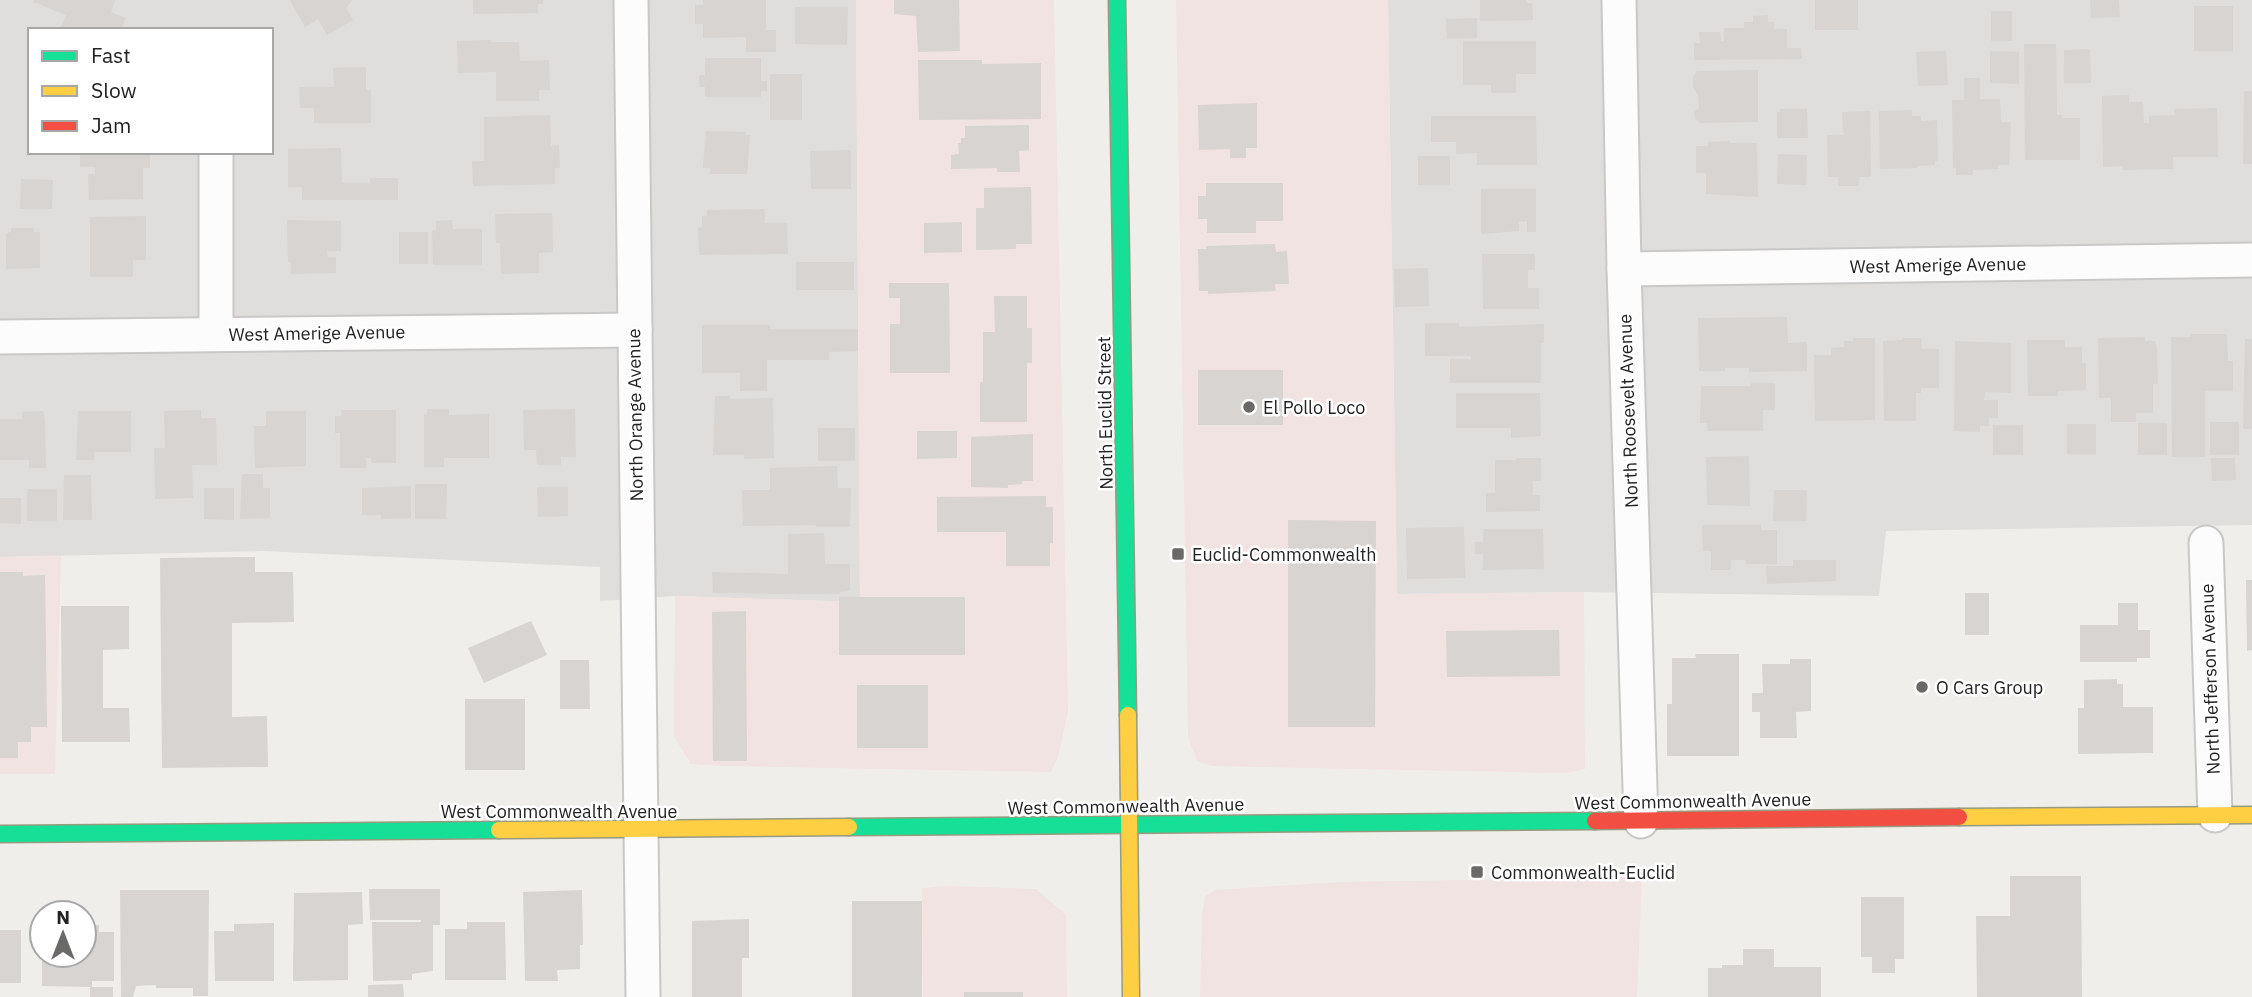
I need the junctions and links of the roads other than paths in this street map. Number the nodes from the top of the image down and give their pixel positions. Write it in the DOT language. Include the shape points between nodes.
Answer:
graph roads {
  1 [pos="631,0"];
  2 [pos="1117,0"];
  3 [pos="1619,0"];
  4 [pos="216,154"];
  5 [pos="2252,260"];
  6 [pos="1624,270"];
  7 [pos="635,330"];
  8 [pos="216,334"];
  9 [pos="0,337"];
  10 [pos="2206,543"];
  11 [pos="2215,815"];
  12 [pos="2252,815"];
  13 [pos="1641,821"];
  14 [pos="1130,826"];
  15 [pos="640,830"];
  16 [pos="0,834"];
  17 [pos="643,997"];
  18 [pos="1131,997"];
  1 -- 7 [label="street, North Orange Avenue"];
  2 -- 14 [label="main road, North Euclid Street"];
  3 -- 6 [label="street, North Roosevelt Avenue"];
  4 -- 8 [label="street"];
  5 -- 6 [label="street, West Amerige Avenue"];
  6 -- 13 [label="street, North Roosevelt Avenue"];
  7 -- 8 [label="street, West Amerige Avenue"];
  7 -- 15 [label="street, North Orange Avenue"];
  8 -- 9 [label="street, West Amerige Avenue"];
  10 -- 11 [label="street, North Jefferson Avenue"];
  11 -- 12 [label="main road, West Commonwealth Avenue"];
  11 -- 13 [label="main road, West Commonwealth Avenue"];
  13 -- 14 [label="main road, West Commonwealth Avenue"];
  14 -- 15 [label="main road, West Commonwealth Avenue"];
  14 -- 18 [label="main road, North Euclid Street"];
  15 -- 16 [label="main road, West Commonwealth Avenue"];
  15 -- 17 [label="street, North Orange Avenue"];
}
